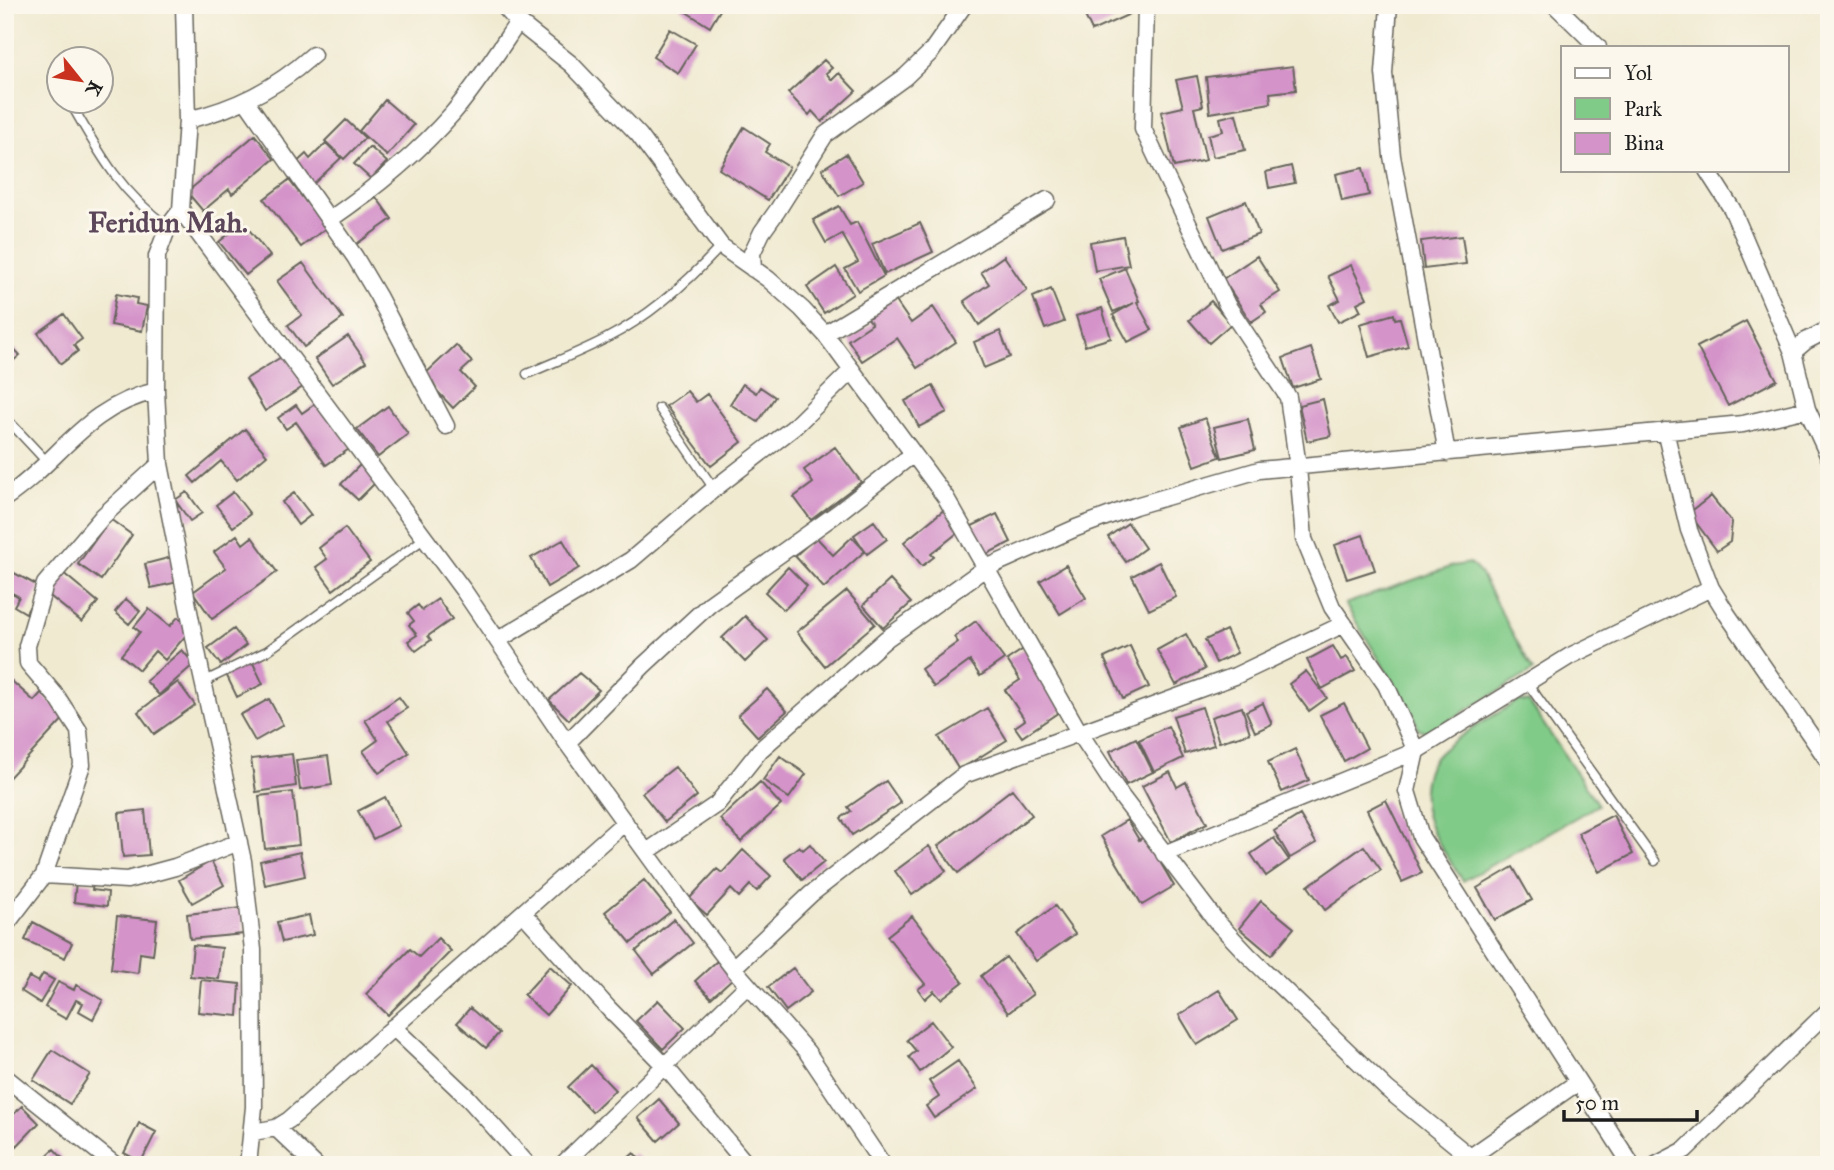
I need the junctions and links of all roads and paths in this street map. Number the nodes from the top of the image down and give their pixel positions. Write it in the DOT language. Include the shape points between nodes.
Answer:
graph roads {
  1 [pos="184,5"];
  2 [pos="503,5"];
  3 [pos="964,5"];
  4 [pos="1146,5"];
  5 [pos="1389,5"];
  6 [pos="1555,5"];
  7 [pos="518,22"];
  8 [pos="1597,46"];
  9 [pos="313,55"];
  10 [pos="246,101"];
  11 [pos="78,116"];
  12 [pos="187,120"];
  13 [pos="1708,172"];
  14 [pos="1047,200"];
  15 [pos="181,210"];
  16 [pos="329,220"];
  17 [pos="168,227"];
  18 [pos="721,246"];
  19 [pos="753,269"];
  20 [pos="1829,329"];
  21 [pos="825,334"];
  22 [pos="1793,352"];
  23 [pos="852,370"];
  24 [pos="527,374"];
  25 [pos="156,391"];
  26 [pos="659,408"];
  27 [pos="1807,409"];
  28 [pos="5,417"];
  29 [pos="446,426"];
  30 [pos="1665,431"];
  31 [pos="1447,453"];
  32 [pos="913,454"];
  33 [pos="1829,457"];
  34 [pos="47,461"];
  35 [pos="160,464"];
  36 [pos="1298,467"];
  37 [pos="714,489"];
  38 [pos="5,498"];
  39 [pos="425,538"];
  40 [pos="984,569"];
  41 [pos="1712,588"];
  42 [pos="1344,624"];
  43 [pos="498,640"];
  44 [pos="203,682"];
  45 [pos="1528,684"];
  46 [pos="1079,732"];
  47 [pos="567,743"];
  48 [pos="1416,751"];
  49 [pos="1829,762"];
  50 [pos="625,822"];
  51 [pos="239,842"];
  52 [pos="648,852"];
  53 [pos="1164,854"];
  54 [pos="1655,861"];
  55 [pos="44,875"];
  56 [pos="523,913"];
  57 [pos="5,926"];
  58 [pos="733,968"];
  59 [pos="748,985"];
  60 [pos="1829,1010"];
  61 [pos="393,1027"];
  62 [pos="664,1065"];
  63 [pos="5,1077"];
  64 [pos="1578,1082"];
  65 [pos="276,1128"];
  66 [pos="253,1132"];
  67 [pos="1470,1162"];
  68 [pos="1626,1163"];
  69 [pos="115,1165"];
  70 [pos="248,1165"];
  71 [pos="315,1165"];
  72 [pos="528,1165"];
  73 [pos="562,1165"];
  74 [pos="747,1165"];
  75 [pos="883,1165"];
  76 [pos="1647,1165"];
  77 [pos="1656,1165"];
  1 -- 12 [label="street"];
  2 -- 7 [label="street"];
  3 -- 19 [label="street" via="931,52 905,77 825,135 762,232 752,253"];
  4 -- 36 [label="street" via="1143,129 1227,305 1288,397"];
  5 -- 31 [label="street" via="1384,72 1392,156"];
  6 -- 8 [label="street"];
  7 -- 16 [label="street" via="470,91 431,136 388,176"];
  7 -- 18 [label="street" via="570,64 639,135"];
  9 -- 10 [label="street"];
  10 -- 12 [label="street"];
  10 -- 16 [label="street"];
  11 -- 17 [label="lane" via="117,180"];
  12 -- 15 [label="street"];
  13 -- 22 [label="street" via="1732,209"];
  14 -- 21 [label="street"];
  15 -- 17 [label="street"];
  15 -- 39 [label="street"];
  16 -- 29 [label="street" via="378,296"];
  17 -- 25 [label="street" via="157,256"];
  18 -- 19 [label="street"];
  18 -- 24 [label="lane" via="635,321"];
  19 -- 21 [label="street"];
  20 -- 22 [label="street"];
  21 -- 23 [label="street"];
  22 -- 27 [label="street"];
  23 -- 32 [label="street"];
  23 -- 37 [label="street" via="793,428"];
  25 -- 34 [label="street" via="100,413"];
  25 -- 35 [label="street"];
  26 -- 37 [label="lane"];
  27 -- 30 [label="street" via="1742,424"];
  27 -- 33 [label="street"];
  28 -- 34 [label="lane"];
  30 -- 31 [label="street"];
  30 -- 41 [label="street" via="1689,530"];
  31 -- 36 [label="street"];
  32 -- 40 [label="street" via="946,498"];
  32 -- 47 [label="street" via="710,604"];
  34 -- 38 [label="street"];
  35 -- 44 [label="street"];
  35 -- 55 [label="street" via="103,516 45,584 27,646 29,663 79,731 82,765"];
  36 -- 40 [label="street" via="1259,470 1135,506"];
  36 -- 42 [label="street" via="1304,539 1332,607"];
  37 -- 43 [label="street" via="631,560"];
  39 -- 43 [label="street"];
  39 -- 44 [label="lane" via="267,651"];
  40 -- 46 [label="street"];
  40 -- 52 [label="street" via="886,639 760,750 717,804"];
  41 -- 45 [label="street" via="1570,656"];
  41 -- 49 [label="street"];
  42 -- 46 [label="street" via="1235,676"];
  42 -- 48 [label="street" via="1386,685"];
  43 -- 47 [label="street"];
  44 -- 51 [label="street"];
  45 -- 48 [label="street"];
  45 -- 54 [label="lane"];
  46 -- 53 [label="street"];
  46 -- 58 [label="street" via="964,775 811,894"];
  47 -- 50 [label="street"];
  48 -- 53 [label="street"];
  48 -- 64 [label="street" via="1407,791 1421,837"];
  50 -- 52 [label="street"];
  50 -- 56 [label="street"];
  51 -- 55 [label="street" via="127,880"];
  51 -- 66 [label="street" via="253,950"];
  52 -- 58 [label="street"];
  53 -- 67 [label="street" via="1248,955"];
  55 -- 57 [label="street"];
  56 -- 61 [label="street"];
  56 -- 62 [label="street"];
  58 -- 59 [label="street"];
  59 -- 62 [label="street"];
  59 -- 75 [label="street" via="807,1052"];
  60 -- 77 [label="street" via="1685,1150"];
  61 -- 65 [label="street"];
  61 -- 72 [label="street" via="468,1098"];
  62 -- 73 [label="street"];
  62 -- 74 [label="street"];
  63 -- 69 [label="street"];
  64 -- 67 [label="street"];
  64 -- 68 [label="street"];
  65 -- 66 [label="street"];
  65 -- 71 [label="street"];
  66 -- 70 [label="street"];
  68 -- 76 [label="street"];
}
